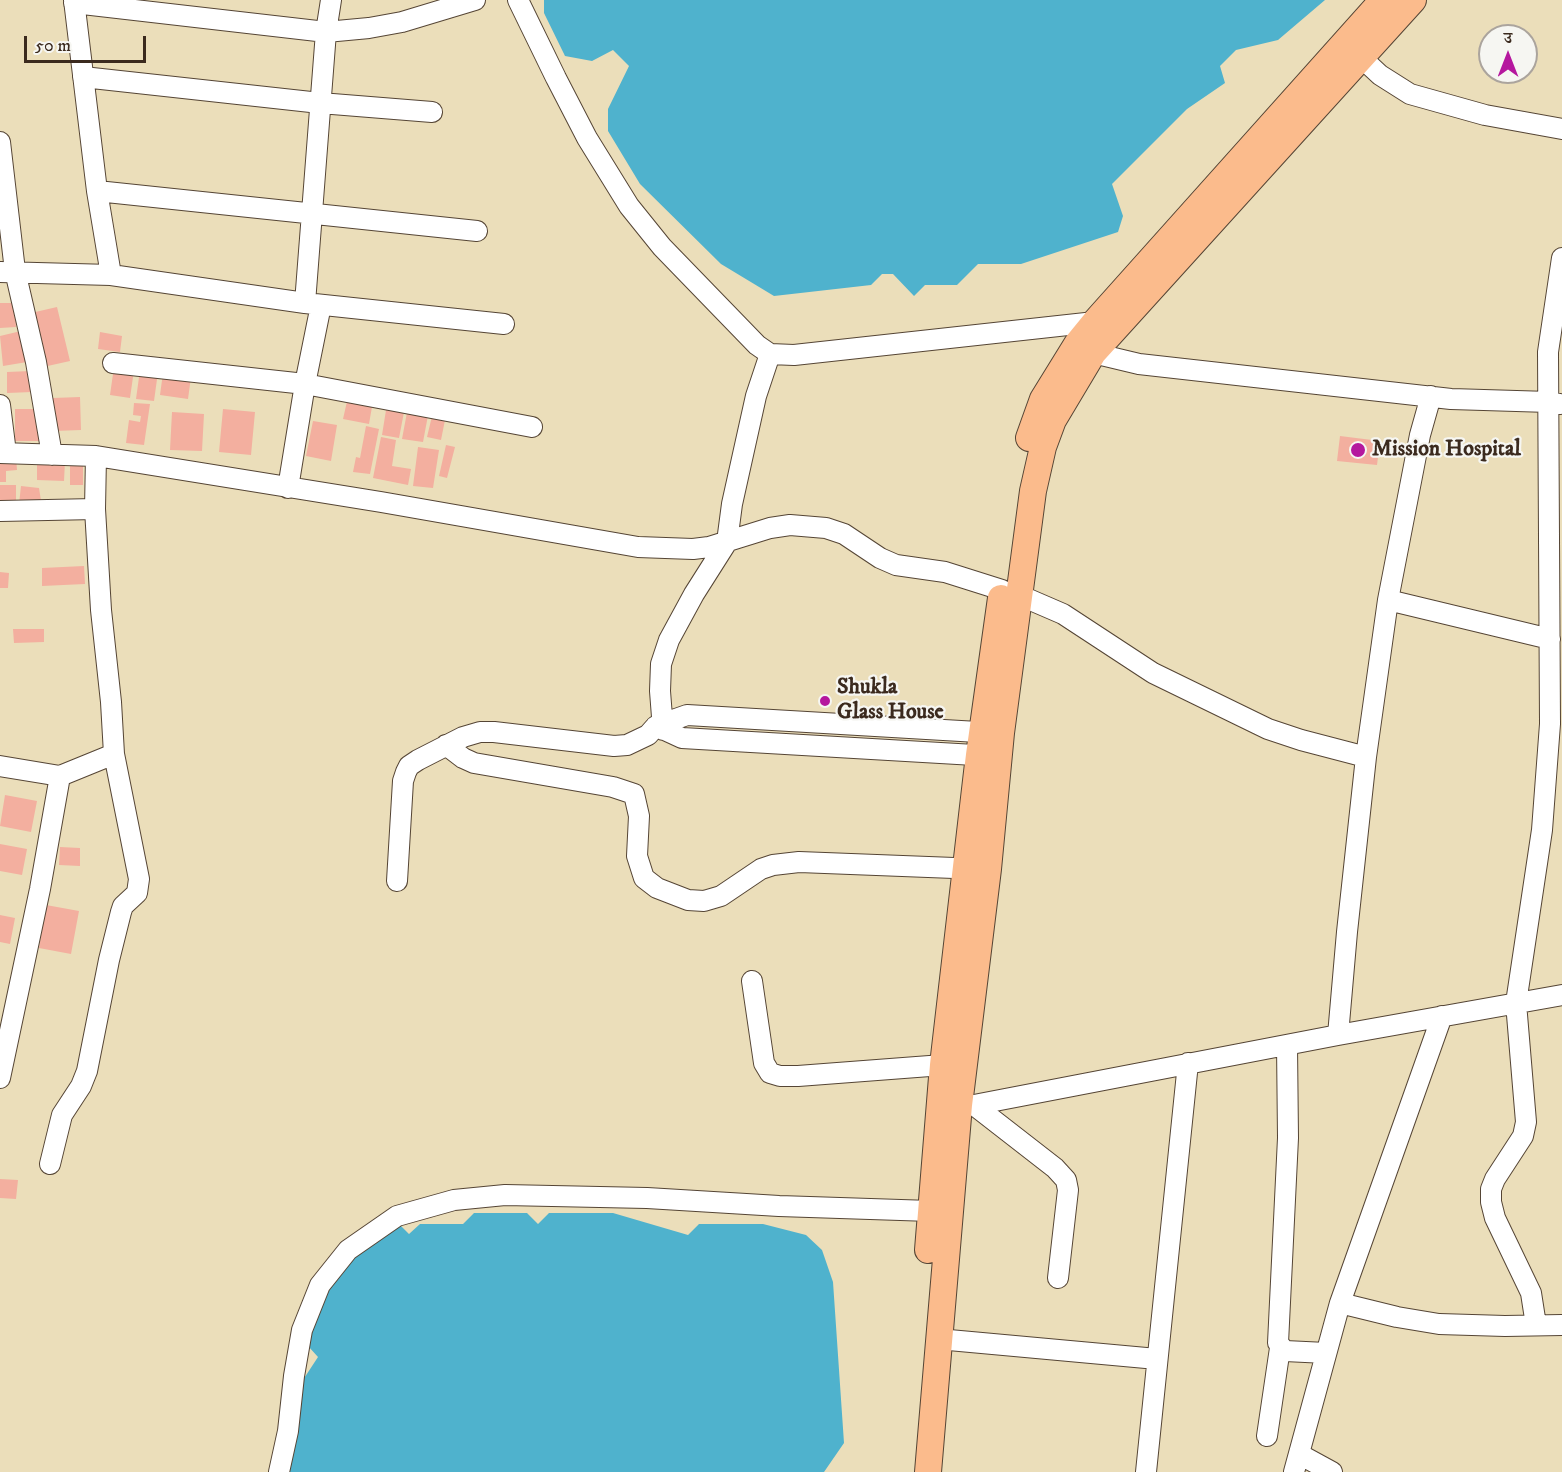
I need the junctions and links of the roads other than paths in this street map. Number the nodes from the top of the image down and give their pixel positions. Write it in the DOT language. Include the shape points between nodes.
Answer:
graph roads {
  1 [pos="331,0"];
  2 [pos="475,0"];
  3 [pos="518,0"];
  4 [pos="1383,0"];
  5 [pos="1413,0"];
  6 [pos="74,1"];
  7 [pos="326,32"];
  8 [pos="1353,50"];
  9 [pos="83,77"];
  10 [pos="320,103"];
  11 [pos="432,112"];
  12 [pos="1562,129"];
  13 [pos="0,142"];
  14 [pos="97,191"];
  15 [pos="311,212"];
  16 [pos="477,231"];
  17 [pos="1562,258"];
  18 [pos="8,271"];
  19 [pos="111,275"];
  20 [pos="313,304"];
  21 [pos="504,324"];
  22 [pos="1104,326"];
  23 [pos="1085,349"];
  24 [pos="770,354"];
  25 [pos="113,363"];
  26 [pos="305,384"];
  27 [pos="1431,396"];
  28 [pos="1555,403"];
  29 [pos="0,405"];
  30 [pos="532,427"];
  31 [pos="3,453"];
  32 [pos="52,455"];
  33 [pos="96,456"];
  34 [pos="288,488"];
  35 [pos="95,509"];
  36 [pos="0,511"];
  37 [pos="727,542"];
  38 [pos="1010,593"];
  39 [pos="1388,600"];
  40 [pos="1550,639"];
  41 [pos="1556,665"];
  42 [pos="661,726"];
  43 [pos="990,744"];
  44 [pos="446,745"];
  45 [pos="114,754"];
  46 [pos="1366,757"];
  47 [pos="0,766"];
  48 [pos="60,777"];
  49 [pos="977,868"];
  50 [pos="397,880"];
  51 [pos="752,981"];
  52 [pos="1562,995"];
  53 [pos="1516,1003"];
  54 [pos="1442,1016"];
  55 [pos="1338,1035"];
  56 [pos="1287,1045"];
  57 [pos="1188,1063"];
  58 [pos="943,1065"];
  59 [pos="0,1078"];
  60 [pos="957,1105"];
  61 [pos="50,1164"];
  62 [pos="932,1211"];
  63 [pos="1058,1278"];
  64 [pos="1340,1303"];
  65 [pos="1536,1325"];
  66 [pos="1562,1325"];
  67 [pos="938,1339"];
  68 [pos="1280,1348"];
  69 [pos="1326,1353"];
  70 [pos="1157,1359"];
  71 [pos="1268,1436"];
  72 [pos="1297,1463"];
  73 [pos="279,1472"];
  74 [pos="911,1472"];
  75 [pos="928,1472"];
  76 [pos="1146,1472"];
  77 [pos="1332,1472"];
  1 -- 7 [label="street"];
  2 -- 7 [label="street" via="369,28"];
  3 -- 24 [label="street" via="587,138 629,206 670,255"];
  4 -- 8 [label="main road"];
  5 -- 8 [label="main road"];
  6 -- 7 [label="street"];
  6 -- 9 [label="street"];
  7 -- 10 [label="street"];
  8 -- 12 [label="street" via="1380,75 1410,94 1485,115"];
  8 -- 22 [label="main road"];
  9 -- 10 [label="street"];
  9 -- 14 [label="street"];
  10 -- 11 [label="street"];
  10 -- 15 [label="street"];
  13 -- 18 [label="street"];
  14 -- 15 [label="street"];
  14 -- 19 [label="street"];
  15 -- 16 [label="street"];
  15 -- 20 [label="street"];
  17 -- 28 [label="street" via="1548,352"];
  18 -- 19 [label="street"];
  18 -- 32 [label="street" via="36,362"];
  19 -- 20 [label="street"];
  20 -- 21 [label="street"];
  20 -- 26 [label="street"];
  22 -- 23 [label="main road"];
  22 -- 24 [label="street" via="794,355"];
  23 -- 27 [label="street" via="1139,364"];
  23 -- 38 [label="main road" via="1043,399 1031,428 1019,475"];
  24 -- 37 [label="street" via="756,396"];
  25 -- 26 [label="street"];
  26 -- 30 [label="street"];
  26 -- 34 [label="street"];
  27 -- 28 [label="street"];
  27 -- 39 [label="street"];
  28 -- 40 [label="street"];
  29 -- 31 [label="street"];
  31 -- 32 [label="street"];
  32 -- 33 [label="street"];
  33 -- 34 [label="street"];
  33 -- 35 [label="street"];
  34 -- 37 [label="street" via="638,547 693,549"];
  35 -- 36 [label="street"];
  35 -- 45 [label="street"];
  37 -- 38 [label="street" via="790,525 826,528 844,534 896,565 945,572"];
  37 -- 42 [label="street" via="669,640 662,664"];
  38 -- 43 [label="main road"];
  38 -- 46 [label="street" via="1058,611 1160,677 1268,729"];
  39 -- 40 [label="street"];
  39 -- 46 [label="street"];
  40 -- 41 [label="street"];
  41 -- 53 [label="street" via="1542,830"];
  42 -- 43 [label="street" via="682,738"];
  42 -- 44 [label="street" via="627,745 480,732"];
  43 -- 49 [label="main road"];
  44 -- 49 [label="street" via="474,763 634,794 639,816 637,856 644,878 657,888 688,900 721,896 761,869 800,862"];
  44 -- 50 [label="street" via="418,760 406,772"];
  45 -- 48 [label="street"];
  45 -- 61 [label="street" via="136,859 137,893 121,912 87,1071 62,1115"];
  46 -- 55 [label="street"];
  47 -- 48 [label="street"];
  48 -- 59 [label="street"];
  49 -- 58 [label="main road"];
  49 -- 60 [label="main road"];
  51 -- 58 [label="street" via="764,1063 770,1073 798,1076"];
  52 -- 53 [label="street"];
  53 -- 54 [label="street"];
  53 -- 65 [label="street" via="1526,1122 1523,1136 1495,1179 1491,1202 1532,1293"];
  54 -- 55 [label="street"];
  54 -- 64 [label="street"];
  55 -- 56 [label="street"];
  56 -- 57 [label="street"];
  56 -- 68 [label="street" via="1288,1138"];
  57 -- 60 [label="street"];
  57 -- 70 [label="street"];
  58 -- 60 [label="main road"];
  60 -- 62 [label="main road"];
  60 -- 63 [label="street" via="1055,1168 1066,1180"];
  60 -- 67 [label="main road"];
  62 -- 73 [label="street" via="506,1196 454,1200 397,1216 348,1250 320,1285 302,1330"];
  62 -- 74 [label="main road"];
  64 -- 65 [label="street" via="1439,1324"];
  64 -- 69 [label="street"];
  65 -- 66 [label="street"];
  67 -- 70 [label="street"];
  67 -- 75 [label="main road"];
  68 -- 69 [label="street"];
  68 -- 71 [label="street"];
  69 -- 72 [label="street"];
  70 -- 76 [label="street"];
  72 -- 77 [label="street"];
}
